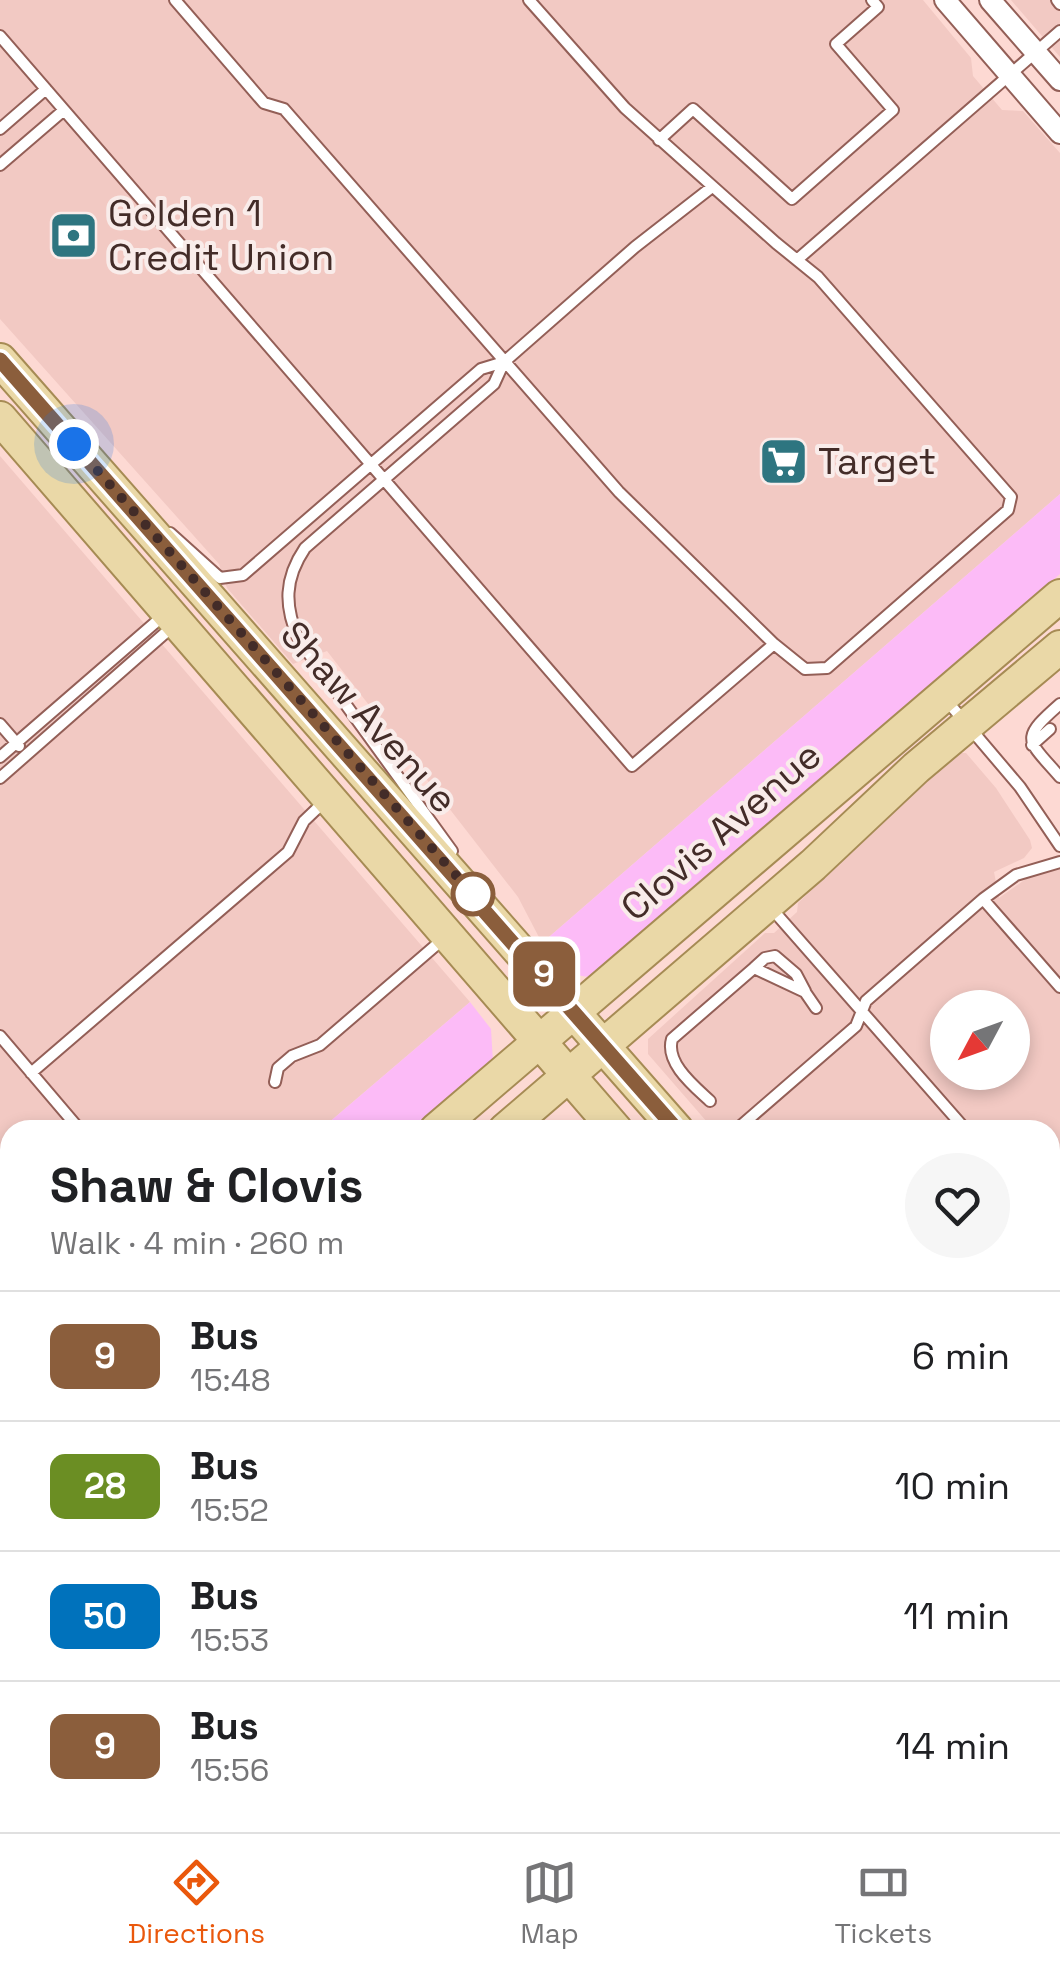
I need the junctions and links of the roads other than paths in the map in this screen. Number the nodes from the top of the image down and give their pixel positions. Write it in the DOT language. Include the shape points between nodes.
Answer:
graph roads {
  1 [pos="175,0"];
  2 [pos="530,0"];
  3 [pos="872,0"];
  4 [pos="945,0"];
  5 [pos="990,0"];
  6 [pos="1060,31"];
  7 [pos="0,36"];
  8 [pos="1036,52"];
  9 [pos="1010,75"];
  10 [pos="1060,80"];
  11 [pos="46,90"];
  12 [pos="64,110"];
  13 [pos="0,129"];
  14 [pos="1060,133"];
  15 [pos="659,140"];
  16 [pos="0,165"];
  17 [pos="712,187"];
  18 [pos="798,259"];
  19 [pos="0,360"];
  20 [pos="504,362"];
  21 [pos="0,418"];
  22 [pos="371,464"];
  23 [pos="383,479"];
  24 [pos="124,501"];
  25 [pos="1060,596"];
  26 [pos="173,617"];
  27 [pos="774,644"];
  28 [pos="1060,646"];
  29 [pos="941,695"];
  30 [pos="1060,704"];
  31 [pos="0,724"];
  32 [pos="966,724"];
  33 [pos="1050,730"];
  34 [pos="16,743"];
  35 [pos="338,744"];
  36 [pos="1032,745"];
  37 [pos="1060,752"];
  38 [pos="26,755"];
  39 [pos="0,757"];
  40 [pos="1048,763"];
  41 [pos="1060,776"];
  42 [pos="0,778"];
  43 [pos="328,798"];
  44 [pos="1060,846"];
  45 [pos="1060,862"];
  46 [pos="983,899"];
  47 [pos="768,904"];
  48 [pos="447,936"];
  49 [pos="535,964"];
  50 [pos="754,968"];
  51 [pos="1060,987"];
  52 [pos="805,992"];
  53 [pos="816,1008"];
  54 [pos="575,1010"];
  55 [pos="862,1011"];
  56 [pos="0,1036"];
  57 [pos="538,1042"];
  58 [pos="604,1044"];
  59 [pos="31,1073"];
  60 [pos="568,1075"];
  61 [pos="275,1082"];
  62 [pos="710,1101"];
  63 [pos="71,1120"];
  64 [pos="448,1120"];
  65 [pos="517,1120"];
  66 [pos="607,1120"];
  67 [pos="669,1120"];
  68 [pos="748,1120"];
  69 [pos="957,1120"];
  1 -- 20 [label="lane" via="264,102 284,109"];
  2 -- 15 [label="lane"];
  3 -- 15 [label="lane" via="878,7 836,44 893,110 792,199 694,109"];
  4 -- 9 [label="street"];
  5 -- 8 [label="street"];
  6 -- 8 [label="lane"];
  7 -- 11 [label="lane"];
  8 -- 9 [label="lane"];
  8 -- 10 [label="street"];
  9 -- 14 [label="street"];
  9 -- 18 [label="lane"];
  11 -- 12 [label="lane"];
  11 -- 13 [label="lane"];
  12 -- 16 [label="lane"];
  12 -- 22 [label="lane"];
  15 -- 17 [label="lane"];
  17 -- 18 [label="lane"];
  17 -- 20 [label="lane"];
  18 -- 27 [label="lane" via="1010,497 1008,510 827,668 805,669"];
  19 -- 24 [label="main road, Shaw Avenue"];
  20 -- 22 [label="lane" via="481,369"];
  20 -- 23 [label="lane" via="494,384"];
  20 -- 27 [label="lane" via="649,524"];
  21 -- 26 [label="main road"];
  22 -- 23 [label="lane"];
  22 -- 24 [label="lane" via="235,578 211,573 184,543"];
  23 -- 27 [label="lane" via="632,766"];
  23 -- 49 [label="lane" via="298,558 288,584 290,621"];
  24 -- 35 [label="main road, Shaw Avenue"];
  25 -- 29 [label="main road, Clovis Avenue"];
  26 -- 34 [label="lane"];
  26 -- 35 [label="main road" via="180,609 195,614 280,707"];
  26 -- 38 [label="lane"];
  26 -- 43 [label="main road"];
  28 -- 32 [label="main road"];
  29 -- 32 [label="lane"];
  29 -- 54 [label="main road, Clovis Avenue"];
  30 -- 36 [label="lane" via="1036,725"];
  31 -- 34 [label="lane"];
  32 -- 44 [label="lane"];
  32 -- 47 [label="main road"];
  33 -- 36 [label="lane"];
  34 -- 38 [label="lane"];
  34 -- 39 [label="lane"];
  35 -- 49 [label="main road, Shaw Avenue"];
  36 -- 40 [label="lane"];
  37 -- 40 [label="lane"];
  38 -- 42 [label="lane"];
  40 -- 41 [label="lane"];
  43 -- 48 [label="main road"];
  43 -- 59 [label="lane" via="304,821 288,852"];
  45 -- 46 [label="lane" via="1016,875"];
  46 -- 51 [label="lane"];
  46 -- 55 [label="lane"];
  47 -- 55 [label="lane"];
  47 -- 58 [label="main road"];
  48 -- 57 [label="main road"];
  48 -- 61 [label="lane" via="320,1044 292,1056 278,1068"];
  49 -- 54 [label="main road, Shaw Avenue"];
  50 -- 52 [label="lane"];
  50 -- 52 [label="lane" via="774,956"];
  50 -- 62 [label="lane" via="672,1039 673,1061"];
  52 -- 53 [label="lane"];
  54 -- 57 [label="main road, Clovis Avenue"];
  54 -- 58 [label="main road, Shaw Avenue"];
  55 -- 68 [label="lane" via="856,1026"];
  55 -- 69 [label="lane"];
  56 -- 59 [label="lane"];
  57 -- 60 [label="main road"];
  57 -- 64 [label="main road, Clovis Avenue"];
  58 -- 60 [label="main road"];
  58 -- 67 [label="main road, Shaw Avenue"];
  59 -- 63 [label="lane"];
  60 -- 65 [label="main road"];
  60 -- 66 [label="main road"];
}
